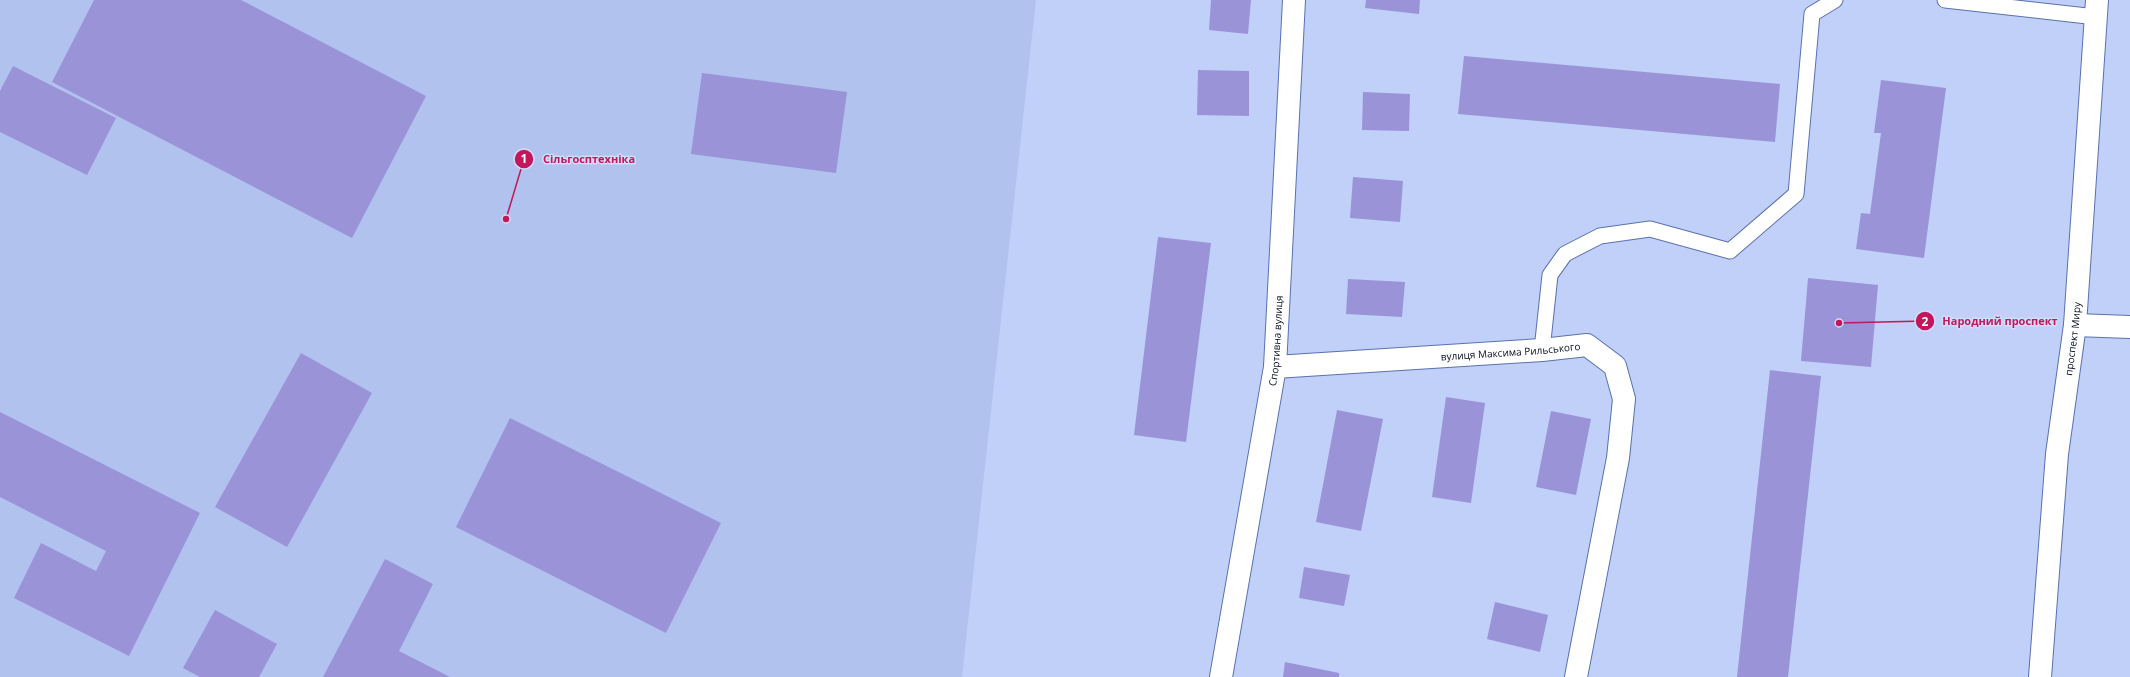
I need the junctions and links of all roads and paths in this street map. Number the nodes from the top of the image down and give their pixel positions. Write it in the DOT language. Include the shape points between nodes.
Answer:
graph roads {
  1 [pos="1294,0"];
  2 [pos="1835,0"];
  3 [pos="1945,0"];
  4 [pos="2097,9"];
  5 [pos="2075,325"];
  6 [pos="2130,327"];
  7 [pos="1542,350"];
  8 [pos="1275,367"];
  9 [pos="1221,677"];
  10 [pos="1576,677"];
  11 [pos="2040,677"];
  1 -- 8 [label="street, Спортивна вулиця"];
  2 -- 7 [label="lane" via="1812,14 1796,194 1730,250 1650,229 1600,236 1565,254 1550,275"];
  3 -- 4 [label="lane"];
  4 -- 5 [label="street, проспект Миру"];
  5 -- 6 [label="street"];
  5 -- 11 [label="street, проспект Миру" via="2057,454"];
  7 -- 8 [label="street, вулиця Максима Рильського"];
  7 -- 10 [label="street, вулиця Максима Рильського" via="1587,345 1615,366 1624,399 1618,458"];
  8 -- 9 [label="street, Спортивна вулиця"];
}
